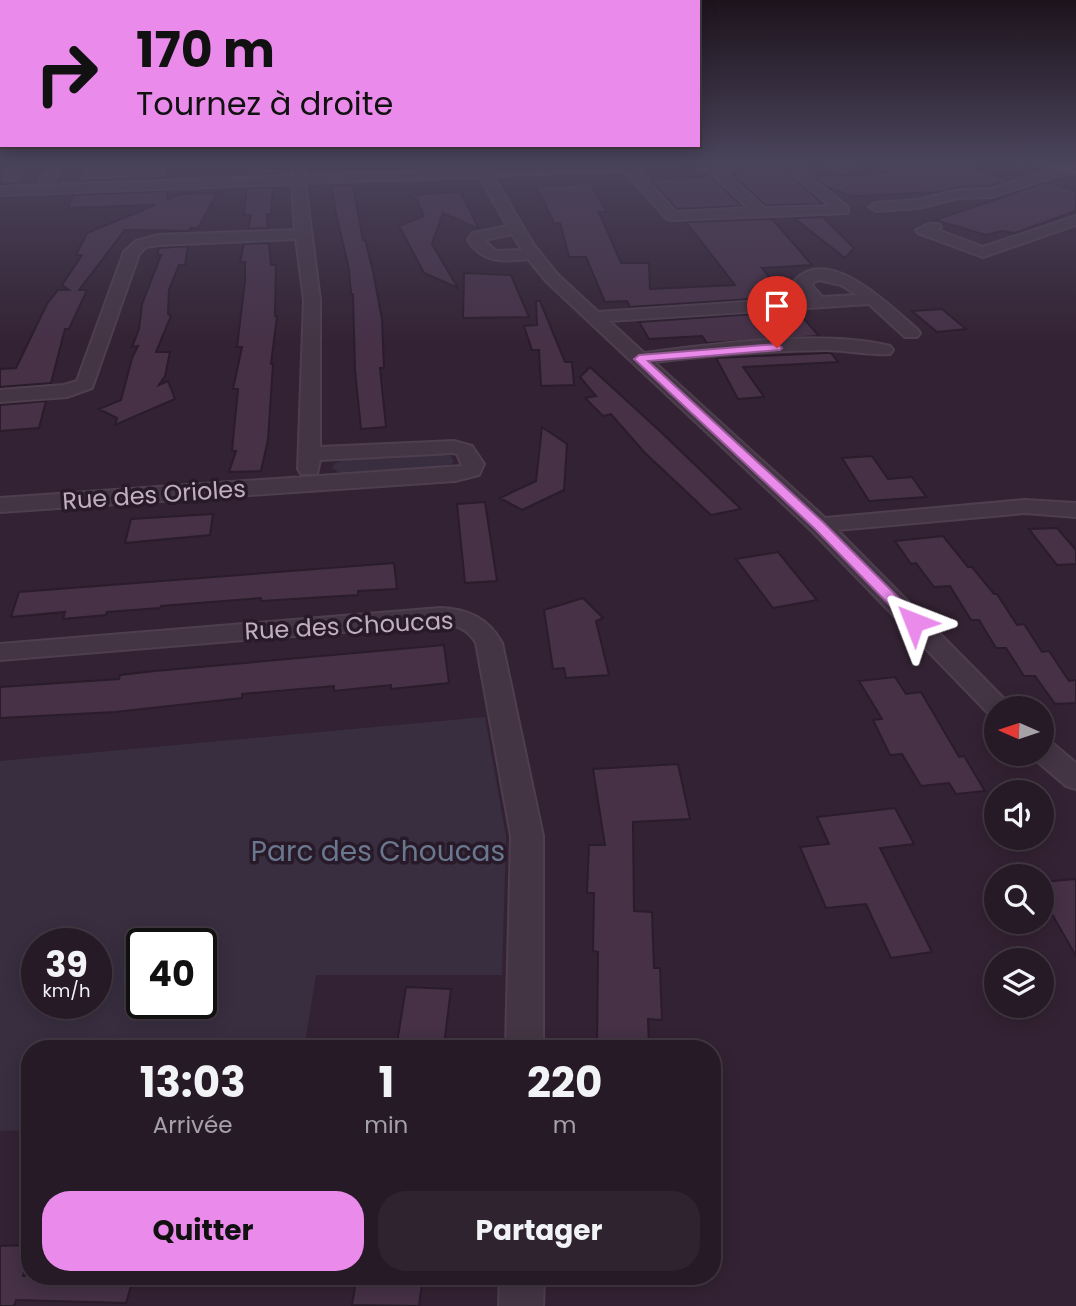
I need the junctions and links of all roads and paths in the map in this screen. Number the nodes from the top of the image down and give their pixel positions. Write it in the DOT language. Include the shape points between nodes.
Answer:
graph roads {
  1 [pos="301,222"];
  2 [pos="511,222"];
  3 [pos="1070,222"];
  4 [pos="934,227"];
  5 [pos="515,229"];
  6 [pos="303,234"];
  7 [pos="531,254"];
  8 [pos="870,299"];
  9 [pos="818,303"];
  10 [pos="594,317"];
  11 [pos="911,333"];
  12 [pos="877,348"];
  13 [pos="639,359"];
  14 [pos="0,396"];
  15 [pos="309,454"];
  16 [pos="309,485"];
  17 [pos="0,505"];
  18 [pos="1076,510"];
  19 [pos="820,526"];
  20 [pos="0,652"];
  21 [pos="987,696"];
  22 [pos="1054,760"];
  23 [pos="1076,779"];
  24 [pos="525,1040"];
  25 [pos="522,1285"];
  26 [pos="521,1306"];
  1 -- 6 [label="street"];
  2 -- 5 [label="street"];
  3 -- 4 [label="street" via="983,252 923,230"];
  5 -- 7 [label="street"];
  5 -- 7 [label="street" via="480,234 476,241 493,255"];
  6 -- 14 [label="street" via="141,244 130,256 85,384 67,391"];
  6 -- 15 [label="street" via="313,306"];
  7 -- 10 [label="street"];
  8 -- 9 [label="street"];
  8 -- 9 [label="street" via="841,277 805,279 803,284"];
  8 -- 11 [label="street"];
  9 -- 10 [label="street"];
  10 -- 13 [label="street"];
  12 -- 13 [label="street" via="777,348"];
  13 -- 19 [label="street"];
  15 -- 16 [label="street"];
  15 -- 16 [label="street, Rue des Orioles" via="454,447 465,450 473,464 462,474"];
  16 -- 17 [label="street, Rue des Orioles"];
  18 -- 19 [label="street" via="1025,507"];
  19 -- 21 [label="street"];
  20 -- 24 [label="street, Rue des Choucas" via="440,616 465,619 479,627 489,643 527,836"];
  22 -- 23 [label="street"];
  25 -- 26 [label="street"];
}
